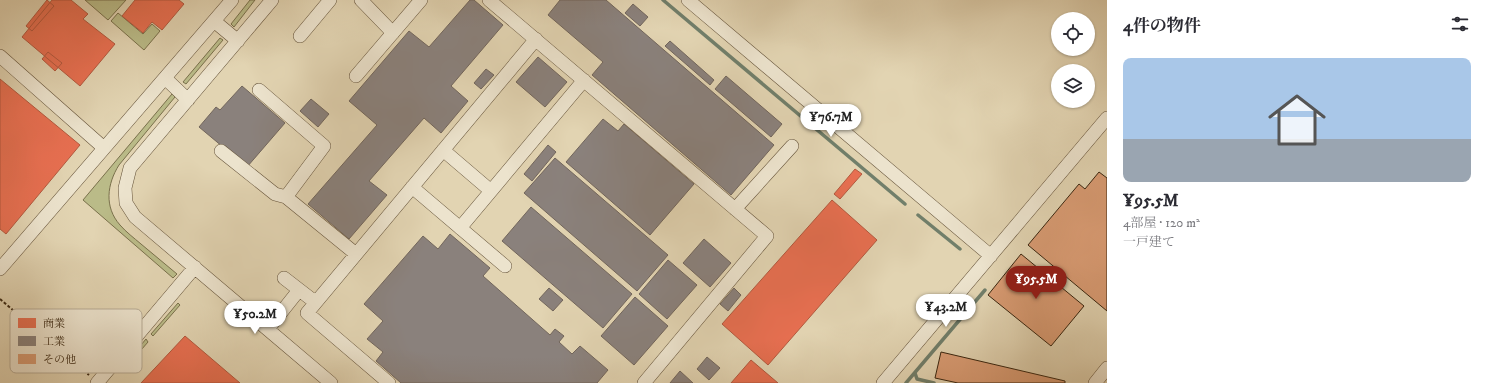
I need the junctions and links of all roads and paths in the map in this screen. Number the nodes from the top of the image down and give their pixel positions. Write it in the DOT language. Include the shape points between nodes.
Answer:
graph roads {
  1 [pos="232,0"];
  2 [pos="272,0"];
  3 [pos="330,0"];
  4 [pos="361,0"];
  5 [pos="421,0"];
  6 [pos="489,0"];
  7 [pos="688,0"];
  8 [pos="214,21"];
  9 [pos="394,33"];
  10 [pos="300,36"];
  11 [pos="536,39"];
  12 [pos="238,41"];
  13 [pos="0,56"];
  14 [pos="356,76"];
  15 [pos="165,78"];
  16 [pos="584,80"];
  17 [pos="259,90"];
  18 [pos="188,100"];
  19 [pos="1107,118"];
  20 [pos="792,146"];
  21 [pos="104,148"];
  22 [pos="443,150"];
  23 [pos="221,151"];
  24 [pos="412,187"];
  25 [pos="491,191"];
  26 [pos="286,197"];
  27 [pos="735,208"];
  28 [pos="460,228"];
  29 [pos="356,254"];
  30 [pos="991,256"];
  31 [pos="505,266"];
  32 [pos="195,267"];
  33 [pos="0,269"];
  34 [pos="284,278"];
  35 [pos="299,290"];
  36 [pos="0,299"];
  37 [pos="315,302"];
  38 [pos="12,309"];
  39 [pos="268,329"];
  40 [pos="142,330"];
  41 [pos="1107,368"];
  42 [pos="85,373"];
  43 [pos="105,373"];
  44 [pos="97,383"];
  45 [pos="331,383"];
  46 [pos="389,383"];
  47 [pos="644,383"];
  48 [pos="883,383"];
  49 [pos="1095,383"];
  1 -- 8 [label="street"];
  2 -- 12 [label="street"];
  3 -- 10 [label="street"];
  4 -- 9 [label="street"];
  5 -- 9 [label="street"];
  6 -- 11 [label="street"];
  7 -- 30 [label="street"];
  8 -- 12 [label="street"];
  8 -- 15 [label="street"];
  9 -- 14 [label="street"];
  11 -- 16 [label="street"];
  11 -- 22 [label="street"];
  12 -- 18 [label="street"];
  13 -- 21 [label="street"];
  15 -- 18 [label="street"];
  15 -- 21 [label="street"];
  16 -- 25 [label="street"];
  16 -- 27 [label="street"];
  17 -- 26 [label="street" via="324,146"];
  18 -- 32 [label="street" via="130,168 125,188 126,203 135,217"];
  19 -- 30 [label="street"];
  20 -- 27 [label="street"];
  21 -- 33 [label="street"];
  22 -- 24 [label="street"];
  22 -- 25 [label="street"];
  23 -- 26 [label="street" via="275,194"];
  24 -- 28 [label="street"];
  24 -- 29 [label="street"];
  25 -- 28 [label="street"];
  26 -- 29 [label="street"];
  27 -- 47 [label="street" via="767,236"];
  28 -- 31 [label="street"];
  29 -- 37 [label="street"];
  30 -- 48 [label="street"];
  32 -- 39 [label="street"];
  32 -- 40 [label="street"];
  34 -- 35 [label="street"];
  35 -- 37 [label="street"];
  35 -- 39 [label="street"];
  36 -- 38 [label="path"];
  37 -- 46 [label="street" via="307,313"];
  39 -- 45 [label="street"];
  41 -- 49 [label="street"];
  42 -- 44 [label="path"];
  43 -- 44 [label="street"];
}
